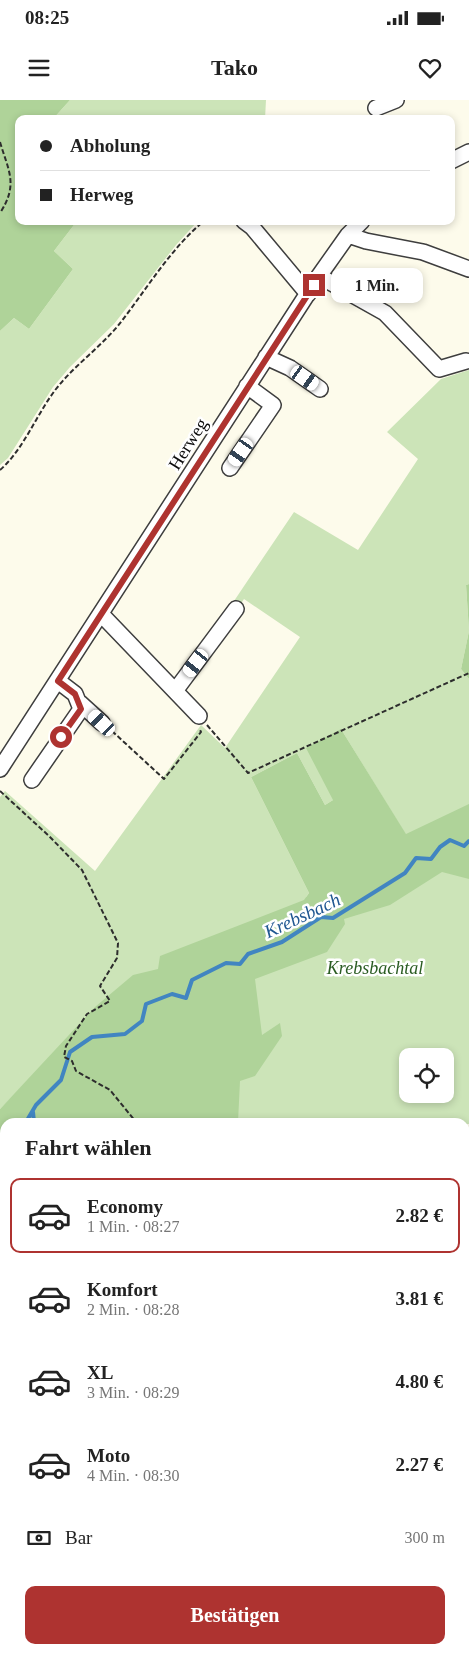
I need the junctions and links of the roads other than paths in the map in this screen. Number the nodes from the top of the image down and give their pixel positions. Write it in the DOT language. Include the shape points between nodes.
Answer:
graph roads {
  1 [pos="396,100"];
  2 [pos="376,109"];
  3 [pos="469,152"];
  4 [pos="455,160"];
  5 [pos="248,225"];
  6 [pos="354,226"];
  7 [pos="469,269"];
  8 [pos="319,276"];
  9 [pos="308,294"];
  10 [pos="266,357"];
  11 [pos="466,361"];
  12 [pos="247,386"];
  13 [pos="320,389"];
  14 [pos="230,468"];
  15 [pos="236,609"];
  16 [pos="101,614"];
  17 [pos="58,681"];
  18 [pos="175,691"];
  19 [pos="80,704"];
  20 [pos="198,721"];
  21 [pos="102,723"];
  22 [pos="1,765"];
  23 [pos="32,780"];
  1 -- 2 [label="street"];
  3 -- 4 [label="street"];
  5 -- 9 [label="street"];
  6 -- 7 [label="street, Herweg" via="366,241 423,252"];
  6 -- 8 [label="street, Herweg"];
  8 -- 9 [label="street, Herweg"];
  8 -- 11 [label="street" via="385,312 439,369"];
  9 -- 10 [label="street, Herweg"];
  10 -- 12 [label="street, Herweg"];
  10 -- 13 [label="street" via="290,368"];
  12 -- 14 [label="street" via="274,405"];
  12 -- 16 [label="street, Herweg"];
  15 -- 18 [label="street"];
  16 -- 17 [label="street, Herweg"];
  16 -- 18 [label="street"];
  17 -- 19 [label="street" via="75,694"];
  17 -- 22 [label="street, Herweg"];
  18 -- 20 [label="street"];
  19 -- 21 [label="street"];
  19 -- 23 [label="street" via="81,709"];
}
